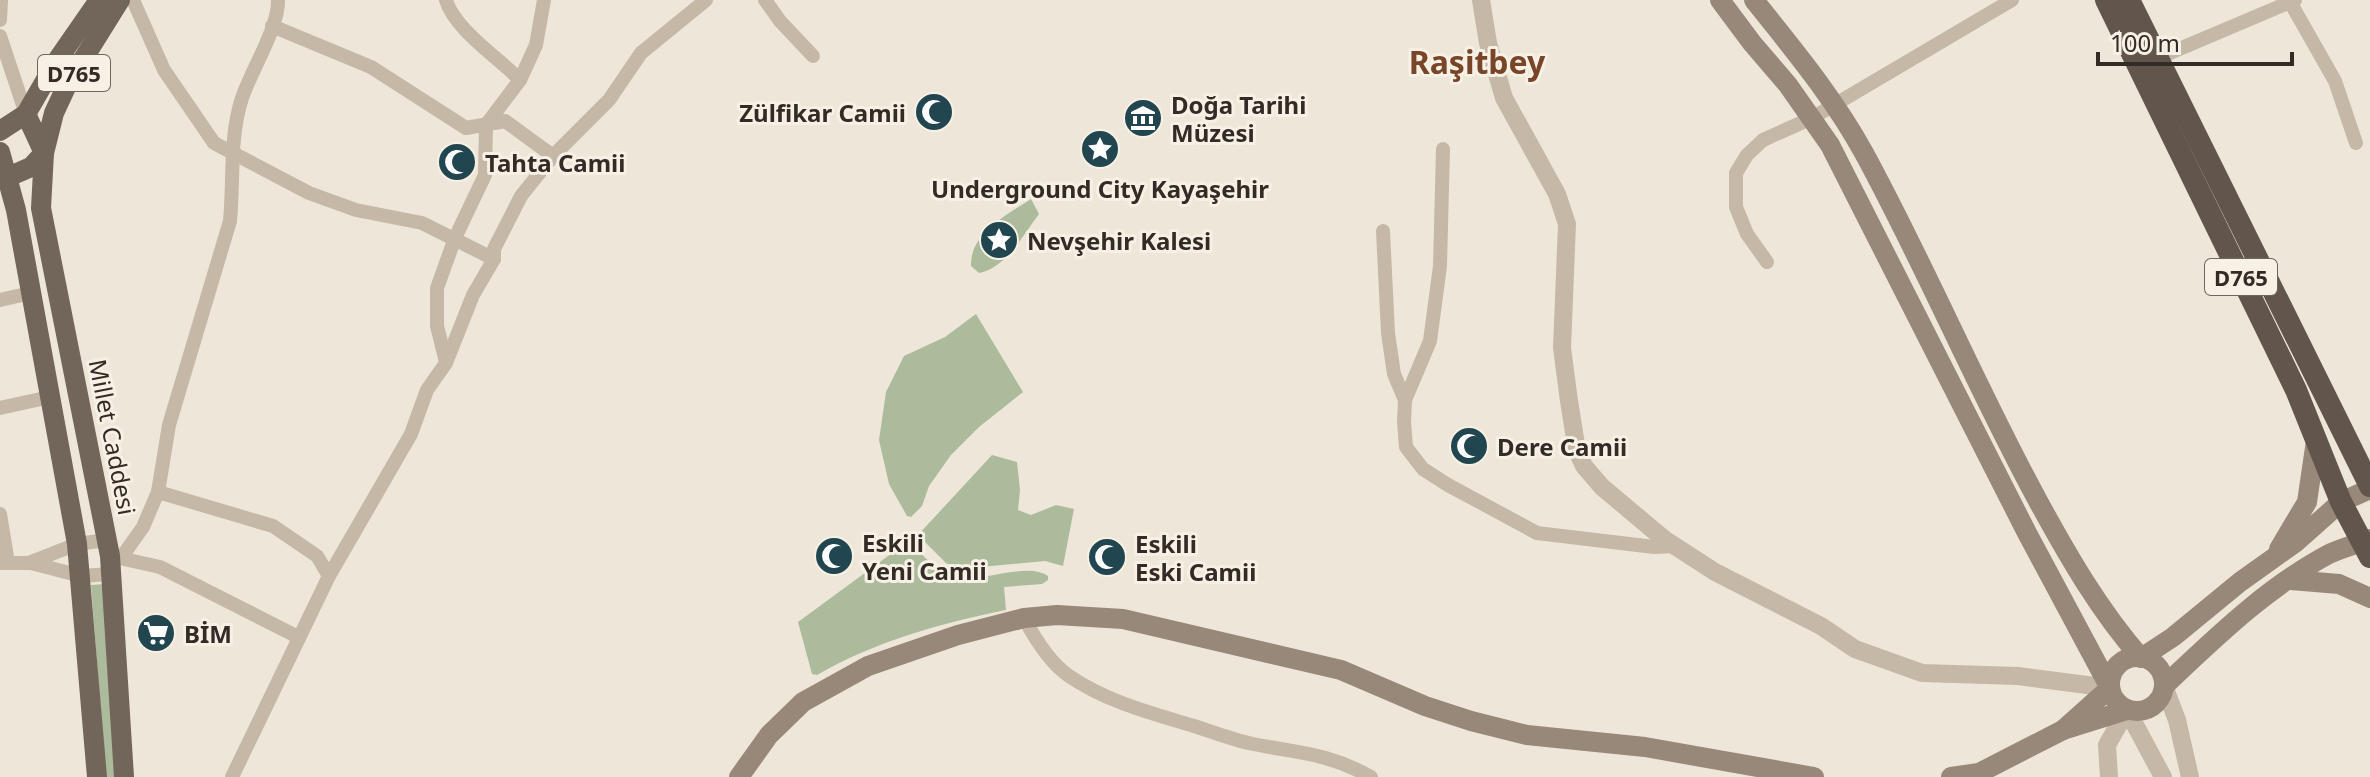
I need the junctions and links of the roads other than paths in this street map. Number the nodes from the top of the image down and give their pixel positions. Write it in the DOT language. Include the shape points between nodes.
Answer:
graph roads {
  1 [pos="1,0"];
  2 [pos="99,0"];
  3 [pos="120,0"];
  4 [pos="133,0"];
  5 [pos="278,0"];
  6 [pos="446,0"];
  7 [pos="544,0"];
  8 [pos="706,0"];
  9 [pos="765,0"];
  10 [pos="1481,0"];
  11 [pos="1720,0"];
  12 [pos="1754,0"];
  13 [pos="2012,0"];
  14 [pos="2106,0"];
  15 [pos="2129,0"];
  16 [pos="2291,1"];
  17 [pos="0,20"];
  18 [pos="272,26"];
  19 [pos="0,36"];
  20 [pos="813,56"];
  21 [pos="2158,58"];
  22 [pos="520,80"];
  23 [pos="1832,103"];
  24 [pos="26,114"];
  25 [pos="1812,118"];
  26 [pos="486,125"];
  27 [pos="0,131"];
  28 [pos="2356,143"];
  29 [pos="1443,149"];
  30 [pos="0,152"];
  31 [pos="44,153"];
  32 [pos="232,154"];
  33 [pos="553,156"];
  34 [pos="4,179"];
  35 [pos="1383,231"];
  36 [pos="455,238"];
  37 [pos="494,259"];
  38 [pos="1767,262"];
  39 [pos="31,293"];
  40 [pos="0,300"];
  41 [pos="446,363"];
  42 [pos="50,397"];
  43 [pos="1405,400"];
  44 [pos="0,408"];
  45 [pos="2316,441"];
  46 [pos="2370,488"];
  47 [pos="158,492"];
  48 [pos="2341,502"];
  49 [pos="0,514"];
  50 [pos="77,544"];
  51 [pos="1675,546"];
  52 [pos="2367,546"];
  53 [pos="2275,556"];
  54 [pos="112,557"];
  55 [pos="4,563"];
  56 [pos="31,563"];
  57 [pos="81,576"];
  58 [pos="329,576"];
  59 [pos="2291,580"];
  60 [pos="2370,598"];
  61 [pos="1024,618"];
  62 [pos="298,637"];
  63 [pos="2141,658"];
  64 [pos="2164,686"];
  65 [pos="2110,688"];
  66 [pos="2127,710"];
  67 [pos="2063,730"];
  68 [pos="97,777"];
  69 [pos="124,777"];
  70 [pos="232,777"];
  71 [pos="739,777"];
  72 [pos="1371,777"];
  73 [pos="1814,777"];
  74 [pos="1951,777"];
  75 [pos="2109,777"];
  76 [pos="2163,777"];
  77 [pos="2190,777"];
  1 -- 17 [label="street"];
  2 -- 24 [label="main road, D765"];
  3 -- 31 [label="main road, D765" via="67,85"];
  4 -- 32 [label="street" via="164,70 214,143"];
  5 -- 18 [label="street"];
  6 -- 22 [label="street" via="448,10"];
  7 -- 22 [label="street" via="536,45"];
  8 -- 33 [label="street" via="641,53 609,100"];
  9 -- 20 [label="street"];
  10 -- 51 [label="street" via="1504,98 1557,194 1567,224 1562,348 1577,451 1602,487"];
  11 -- 25 [label="main road"];
  12 -- 23 [label="main road"];
  13 -- 23 [label="street"];
  14 -- 45 [label="highway, D765"];
  15 -- 21 [label="highway, D765"];
  16 -- 21 [label="street"];
  16 -- 28 [label="street" via="2335,81"];
  18 -- 26 [label="street" via="371,67 466,128"];
  18 -- 32 [label="street" via="241,100"];
  19 -- 24 [label="street"];
  21 -- 46 [label="highway, D765"];
  22 -- 26 [label="street"];
  23 -- 25 [label="street"];
  23 -- 63 [label="main road" via="1895,211 2008,445 2066,551 2119,634"];
  24 -- 27 [label="main road"];
  24 -- 31 [label="main road, Millet Caddesi"];
  25 -- 38 [label="street" via="1763,140 1736,173 1736,207"];
  25 -- 65 [label="main road" via="1855,191"];
  26 -- 33 [label="street" via="505,121"];
  26 -- 36 [label="street" via="485,175"];
  29 -- 43 [label="street" via="1440,266 1430,341"];
  30 -- 34 [label="main road"];
  31 -- 34 [label="main road" via="31,167"];
  31 -- 54 [label="main road, Millet Caddesi" via="41,208"];
  32 -- 36 [label="street" via="309,193 356,210 422,223"];
  32 -- 47 [label="street" via="230,221 169,425"];
  33 -- 37 [label="street" via="521,196"];
  34 -- 39 [label="main road"];
  35 -- 43 [label="street" via="1388,333 1394,374"];
  36 -- 37 [label="street"];
  36 -- 41 [label="street" via="437,288 437,326"];
  37 -- 41 [label="street"];
  39 -- 40 [label="street"];
  39 -- 42 [label="main road"];
  41 -- 58 [label="street"];
  42 -- 44 [label="street"];
  42 -- 50 [label="main road"];
  43 -- 51 [label="street" via="1406,447 1423,469 1473,499 1537,533"];
  45 -- 48 [label="highway, D765"];
  45 -- 53 [label="main road" via="2307,502"];
  46 -- 48 [label="main road"];
  47 -- 54 [label="street" via="143,527"];
  47 -- 58 [label="street" via="273,526 317,556"];
  48 -- 52 [label="highway, D765"];
  48 -- 53 [label="main road"];
  49 -- 55 [label="street"];
  50 -- 54 [label="street"];
  50 -- 56 [label="street"];
  50 -- 57 [label="main road"];
  51 -- 65 [label="street" via="1855,649 1922,673 2018,676"];
  52 -- 59 [label="main road" via="2330,554"];
  53 -- 63 [label="main road"];
  54 -- 57 [label="street"];
  54 -- 62 [label="street" via="160,567"];
  54 -- 69 [label="main road, Millet Caddesi"];
  55 -- 56 [label="street"];
  56 -- 57 [label="street"];
  57 -- 68 [label="main road"];
  58 -- 62 [label="street"];
  59 -- 60 [label="main road" via="2339,584"];
  59 -- 64 [label="main road" via="2228,625"];
  61 -- 71 [label="main road" via="868,666 803,702 769,735"];
  61 -- 72 [label="street" via="1066,674 1106,696 1251,744 1324,756"];
  61 -- 73 [label="main road" via="1123,619 1341,670 1425,706 1527,735 1645,747"];
  62 -- 70 [label="street"];
  63 -- 64 [label="main road" via="2160,670"];
  63 -- 65 [label="main road" via="2118,665"];
  64 -- 66 [label="main road" via="2152,707"];
  64 -- 77 [label="street"];
  65 -- 66 [label="main road"];
  65 -- 67 [label="main road"];
  66 -- 67 [label="main road"];
  66 -- 75 [label="street" via="2107,745"];
  66 -- 76 [label="street"];
  67 -- 74 [label="main road" via="1979,773"];
}
